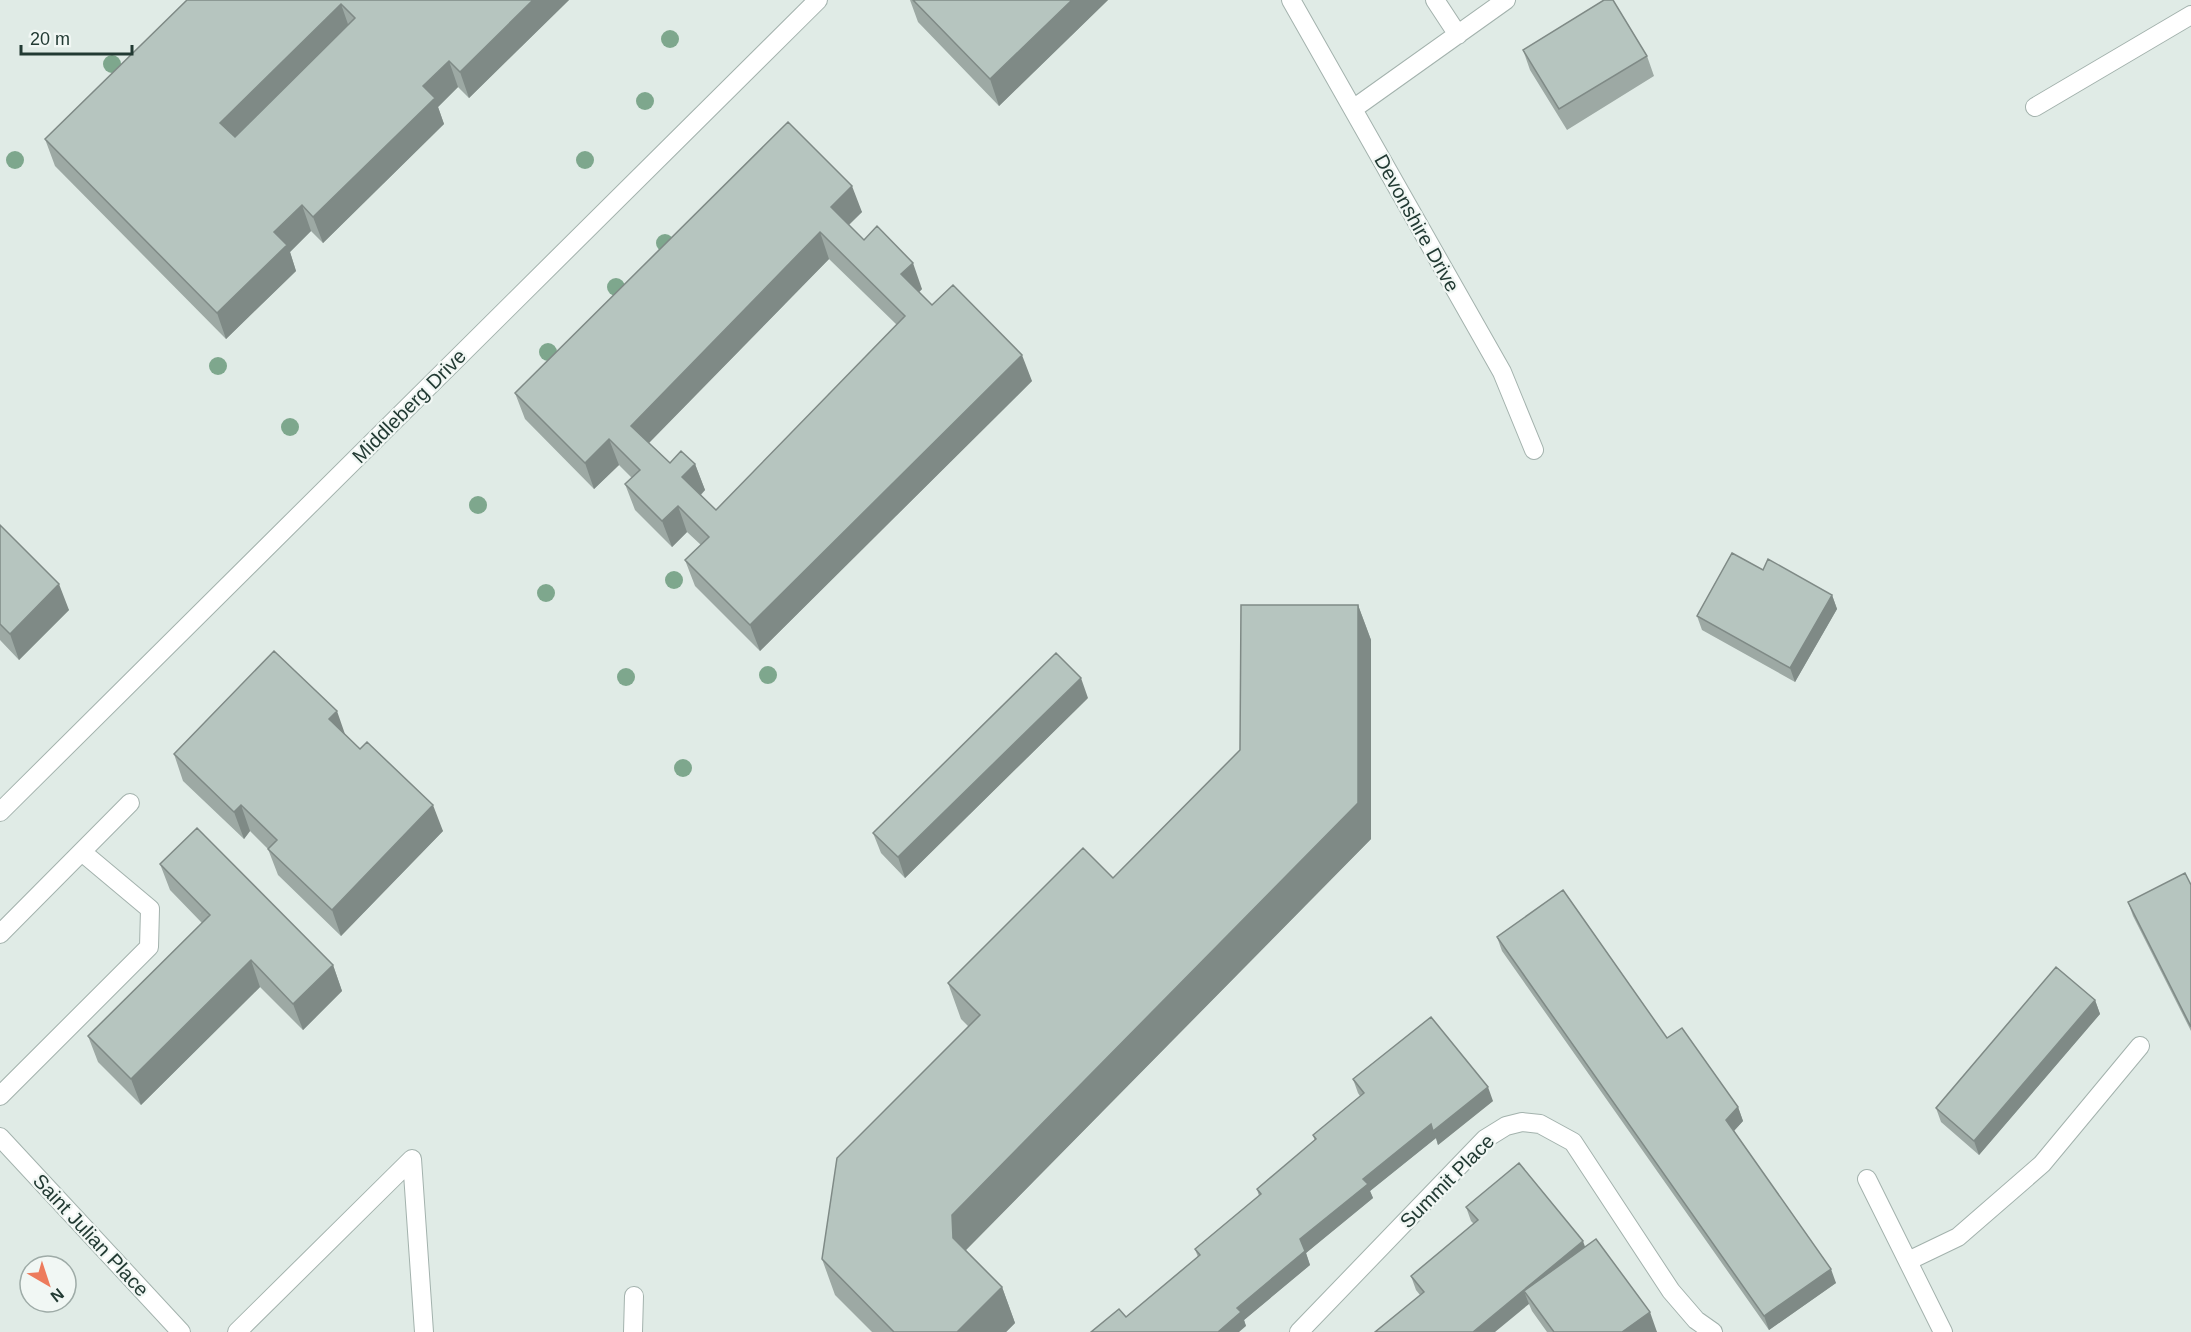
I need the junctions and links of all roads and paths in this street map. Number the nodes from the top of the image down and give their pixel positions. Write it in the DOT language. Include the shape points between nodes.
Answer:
graph roads {
  1 [pos="818,0"];
  2 [pos="1291,0"];
  3 [pos="1435,0"];
  4 [pos="1506,0"];
  5 [pos="2191,15"];
  6 [pos="1458,34"];
  7 [pos="2035,107"];
  8 [pos="1353,109"];
  9 [pos="1534,450"];
  10 [pos="130,803"];
  11 [pos="0,812"];
  12 [pos="81,852"];
  13 [pos="0,934"];
  14 [pos="2140,1046"];
  15 [pos="0,1096"];
  16 [pos="0,1137"];
  17 [pos="1867,1179"];
  18 [pos="1908,1261"];
  19 [pos="634,1296"];
  20 [pos="172,1329"];
  21 [pos="1947,1331"];
  22 [pos="237,1332"];
  23 [pos="424,1332"];
  24 [pos="633,1332"];
  25 [pos="1299,1332"];
  26 [pos="1713,1332"];
  1 -- 11 [label="street, Middleberg Drive"];
  2 -- 8 [label="street, Devonshire Drive"];
  3 -- 6 [label="street"];
  4 -- 6 [label="street"];
  5 -- 7 [label="street"];
  6 -- 8 [label="street"];
  8 -- 9 [label="street, Devonshire Drive" via="1502,372"];
  10 -- 12 [label="street"];
  12 -- 13 [label="street"];
  12 -- 15 [label="street" via="150,909 149,947"];
  14 -- 18 [label="street" via="2042,1164 1958,1238"];
  16 -- 20 [label="street, Saint Julian Place"];
  17 -- 18 [label="street"];
  18 -- 21 [label="street"];
  19 -- 24 [label="street"];
  22 -- 23 [label="street" via="412,1159"];
  25 -- 26 [label="street, Summit Place" via="1485,1139 1506,1126 1522,1122 1540,1124 1573,1142 1671,1291 1696,1320"];
}
